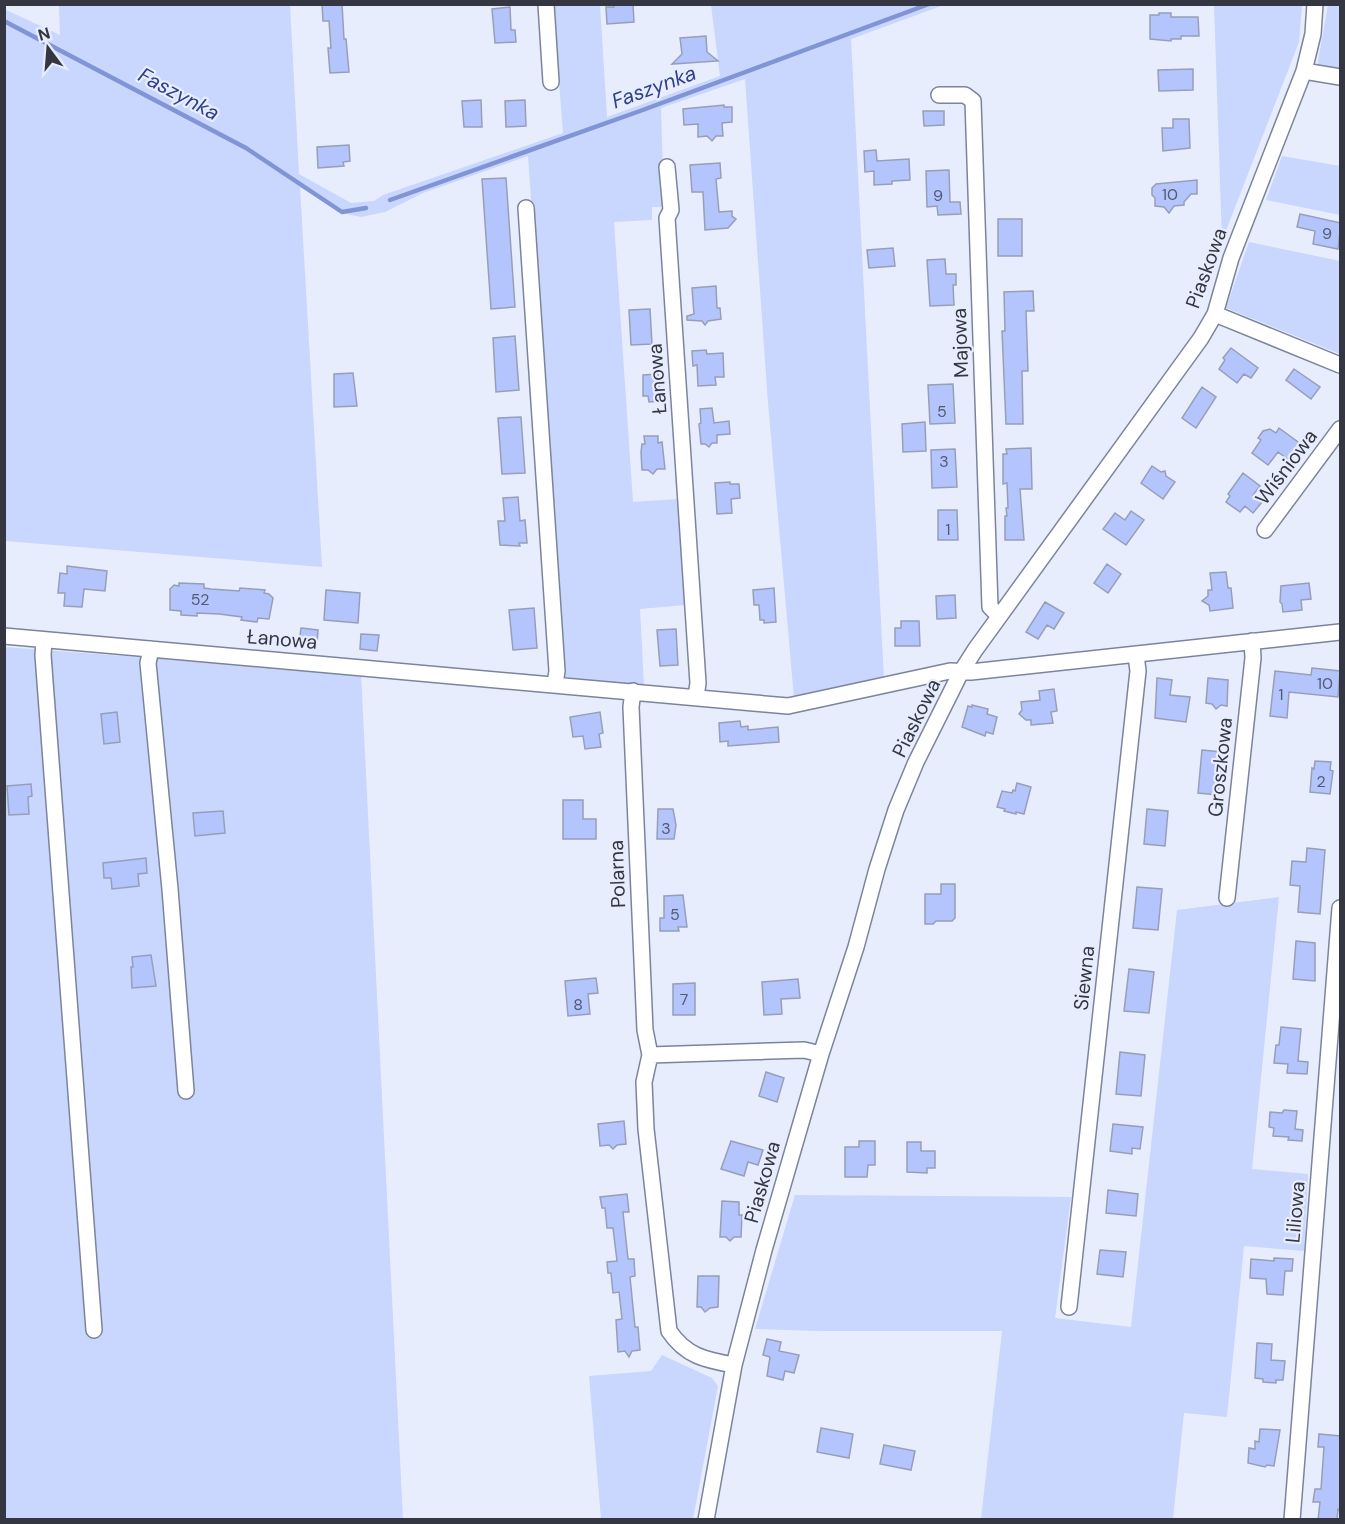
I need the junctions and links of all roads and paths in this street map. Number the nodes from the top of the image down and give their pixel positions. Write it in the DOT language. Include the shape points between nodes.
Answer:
graph roads {
  1 [pos="546,4"];
  2 [pos="1315,4"];
  3 [pos="1304,71"];
  4 [pos="1341,77"];
  5 [pos="551,82"];
  6 [pos="939,95"];
  7 [pos="667,167"];
  8 [pos="526,208"];
  9 [pos="1215,314"];
  10 [pos="1341,365"];
  11 [pos="1341,429"];
  12 [pos="1265,530"];
  13 [pos="999,616"];
  14 [pos="1341,632"];
  15 [pos="4,636"];
  16 [pos="44,640"];
  17 [pos="1252,641"];
  18 [pos="151,649"];
  19 [pos="1136,654"];
  20 [pos="961,672"];
  21 [pos="555,684"];
  22 [pos="633,691"];
  23 [pos="696,697"];
  24 [pos="1227,898"];
  25 [pos="1341,908"];
  26 [pos="650,1054"];
  27 [pos="821,1054"];
  28 [pos="186,1091"];
  29 [pos="1069,1307"];
  30 [pos="94,1330"];
  31 [pos="734,1365"];
  32 [pos="706,1520"];
  33 [pos="1292,1520"];
  1 -- 5 [label="street"];
  2 -- 3 [label="street, Piaskowa"];
  3 -- 4 [label="street"];
  3 -- 9 [label="street, Piaskowa" via="1231,258"];
  6 -- 13 [label="street, Majowa" via="965,95 973,101 990,607"];
  7 -- 23 [label="street, Łanowa"];
  8 -- 21 [label="street"];
  9 -- 10 [label="street"];
  9 -- 13 [label="street, Piaskowa"];
  11 -- 12 [label="street, Wiśniowa"];
  13 -- 20 [label="street, Piaskowa"];
  14 -- 17 [label="street"];
  15 -- 16 [label="street, Łanowa"];
  16 -- 18 [label="street, Łanowa"];
  16 -- 30 [label="street"];
  17 -- 19 [label="street"];
  17 -- 24 [label="street, Groszkowa"];
  18 -- 21 [label="street, Łanowa"];
  18 -- 28 [label="street" via="148,663"];
  19 -- 20 [label="street"];
  19 -- 29 [label="street, Siewna" via="1136,694"];
  20 -- 23 [label="street, Łanowa" via="950,671 788,706"];
  20 -- 27 [label="street, Piaskowa" via="896,810"];
  21 -- 22 [label="street, Łanowa"];
  22 -- 23 [label="street, Łanowa"];
  22 -- 26 [label="street, Polarna" via="644,1018"];
  25 -- 33 [label="street, Liliowa"];
  26 -- 27 [label="street" via="804,1050"];
  26 -- 31 [label="street, Polarna" via="644,1082 645,1129 669,1331 678,1345 695,1356"];
  27 -- 31 [label="street, Piaskowa"];
  31 -- 32 [label="street, Piaskowa"];
}
